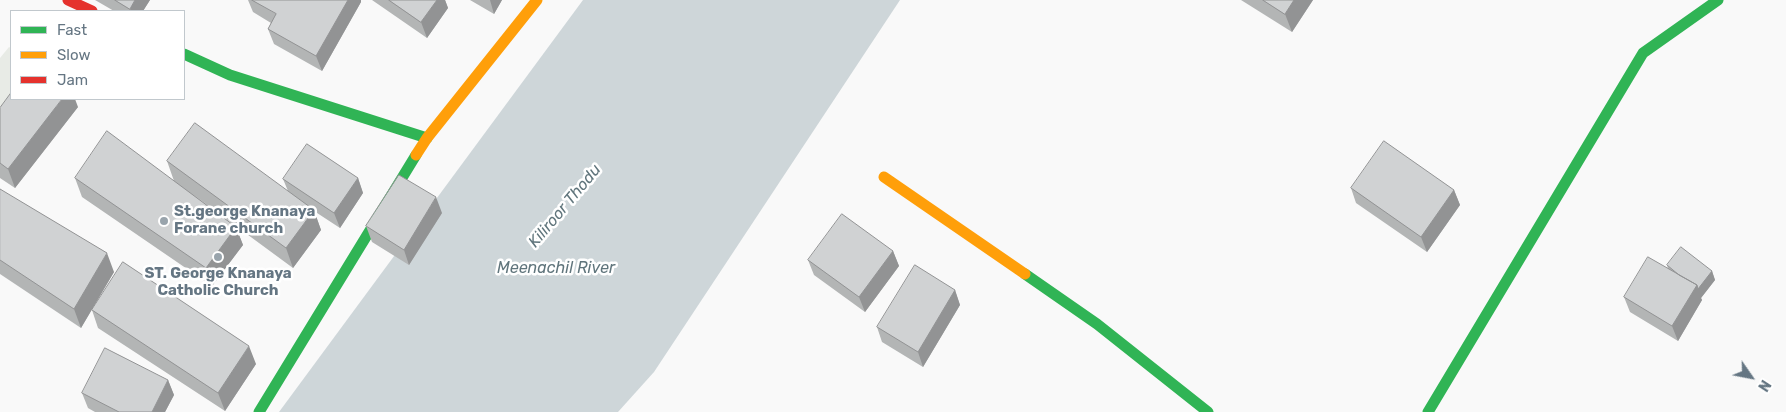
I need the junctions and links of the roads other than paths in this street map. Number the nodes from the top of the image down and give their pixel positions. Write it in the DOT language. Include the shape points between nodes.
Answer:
graph roads {
  1 [pos="68,0"];
  2 [pos="537,0"];
  3 [pos="1718,0"];
  4 [pos="90,10"];
  5 [pos="185,54"];
  6 [pos="427,138"];
  7 [pos="884,177"];
  8 [pos="258,412"];
  9 [pos="1208,412"];
  10 [pos="1428,412"];
  1 -- 4 [label="street"];
  2 -- 6 [label="street"];
  3 -- 10 [label="street" via="1643,53"];
  5 -- 6 [label="street" via="230,75"];
  6 -- 8 [label="street"];
  7 -- 9 [label="street" via="1096,324"];
}
